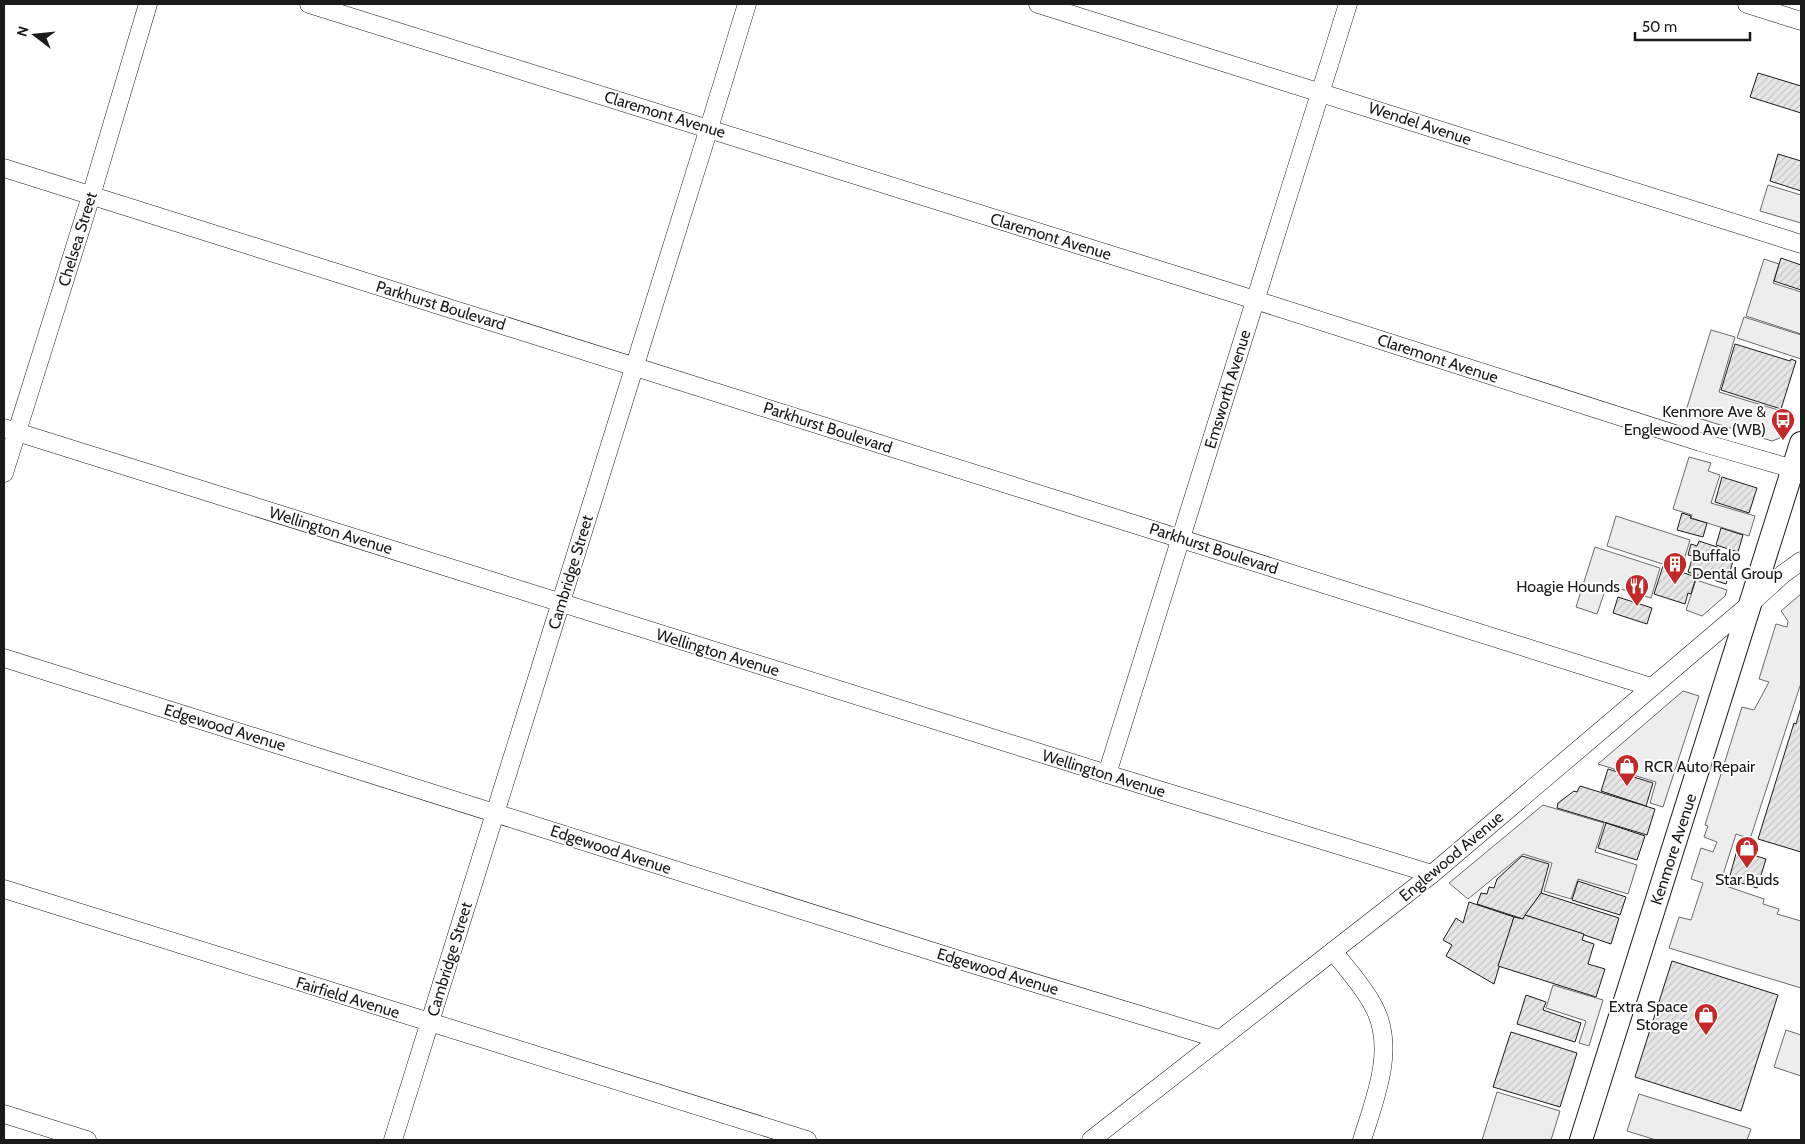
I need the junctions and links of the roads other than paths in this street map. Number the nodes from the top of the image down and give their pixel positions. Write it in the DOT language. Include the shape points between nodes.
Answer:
graph roads {
  1 [pos="148,4"];
  2 [pos="309,4"];
  3 [pos="746,4"];
  4 [pos="1038,4"];
  5 [pos="1348,4"];
  6 [pos="1748,4"];
  7 [pos="1801,21"];
  8 [pos="1321,92"];
  9 [pos="709,128"];
  10 [pos="4,168"];
  11 [pos="91,196"];
  12 [pos="1801,244"];
  13 [pos="1255,300"];
  14 [pos="634,366"];
  15 [pos="10,430"];
  16 [pos="1801,443"];
  17 [pos="1793,469"];
  18 [pos="4,474"];
  19 [pos="1181,537"];
  20 [pos="1801,561"];
  21 [pos="561,602"];
  22 [pos="1750,604"];
  23 [pos="4,658"];
  24 [pos="1651,686"];
  25 [pos="1107,774"];
  26 [pos="495,812"];
  27 [pos="1432,874"];
  28 [pos="4,889"];
  29 [pos="1333,951"];
  30 [pos="430,1022"];
  31 [pos="1219,1040"];
  32 [pos="4,1114"];
  33 [pos="87,1140"];
  34 [pos="393,1140"];
  35 [pos="807,1140"];
  36 [pos="1091,1140"];
  37 [pos="1362,1140"];
  38 [pos="1581,1140"];
  1 -- 11 [label="street, Chelsea Street"];
  2 -- 9 [label="street, Claremont Avenue"];
  3 -- 9 [label="street, Cambridge Street"];
  4 -- 8 [label="street, Wendel Avenue"];
  5 -- 8 [label="street, Emsworth Avenue"];
  6 -- 7 [label="street"];
  8 -- 12 [label="street, Wendel Avenue"];
  8 -- 13 [label="street, Emsworth Avenue"];
  9 -- 13 [label="street, Claremont Avenue"];
  9 -- 14 [label="street, Cambridge Street"];
  10 -- 11 [label="street, Parkhurst Boulevard"];
  11 -- 14 [label="street, Parkhurst Boulevard"];
  11 -- 15 [label="street, Chelsea Street"];
  13 -- 17 [label="street, Claremont Avenue"];
  13 -- 19 [label="street, Emsworth Avenue"];
  14 -- 19 [label="street, Parkhurst Boulevard"];
  14 -- 21 [label="street, Cambridge Street"];
  15 -- 18 [label="street, Chelsea Street"];
  15 -- 21 [label="street, Wellington Avenue"];
  16 -- 17 [label="main road, Kenmore Avenue"];
  17 -- 22 [label="main road, Kenmore Avenue"];
  19 -- 24 [label="street, Parkhurst Boulevard"];
  19 -- 25 [label="street, Emsworth Avenue"];
  20 -- 22 [label="street, Englewood Avenue"];
  21 -- 25 [label="street, Wellington Avenue"];
  21 -- 26 [label="street, Cambridge Street"];
  22 -- 24 [label="street, Englewood Avenue"];
  22 -- 38 [label="main road, Kenmore Avenue"];
  23 -- 26 [label="street, Edgewood Avenue"];
  24 -- 27 [label="street, Englewood Avenue"];
  25 -- 27 [label="street, Wellington Avenue"];
  26 -- 30 [label="street, Cambridge Street"];
  26 -- 31 [label="street, Edgewood Avenue"];
  27 -- 29 [label="street, Englewood Avenue"];
  28 -- 30 [label="street, Fairfield Avenue"];
  29 -- 31 [label="street, Englewood Avenue"];
  29 -- 37 [label="street" via="1374,1006 1384,1044 1377,1092"];
  30 -- 34 [label="street, Cambridge Street"];
  30 -- 35 [label="street, Fairfield Avenue"];
  31 -- 36 [label="street, Englewood Avenue"];
  32 -- 33 [label="street"];
}
